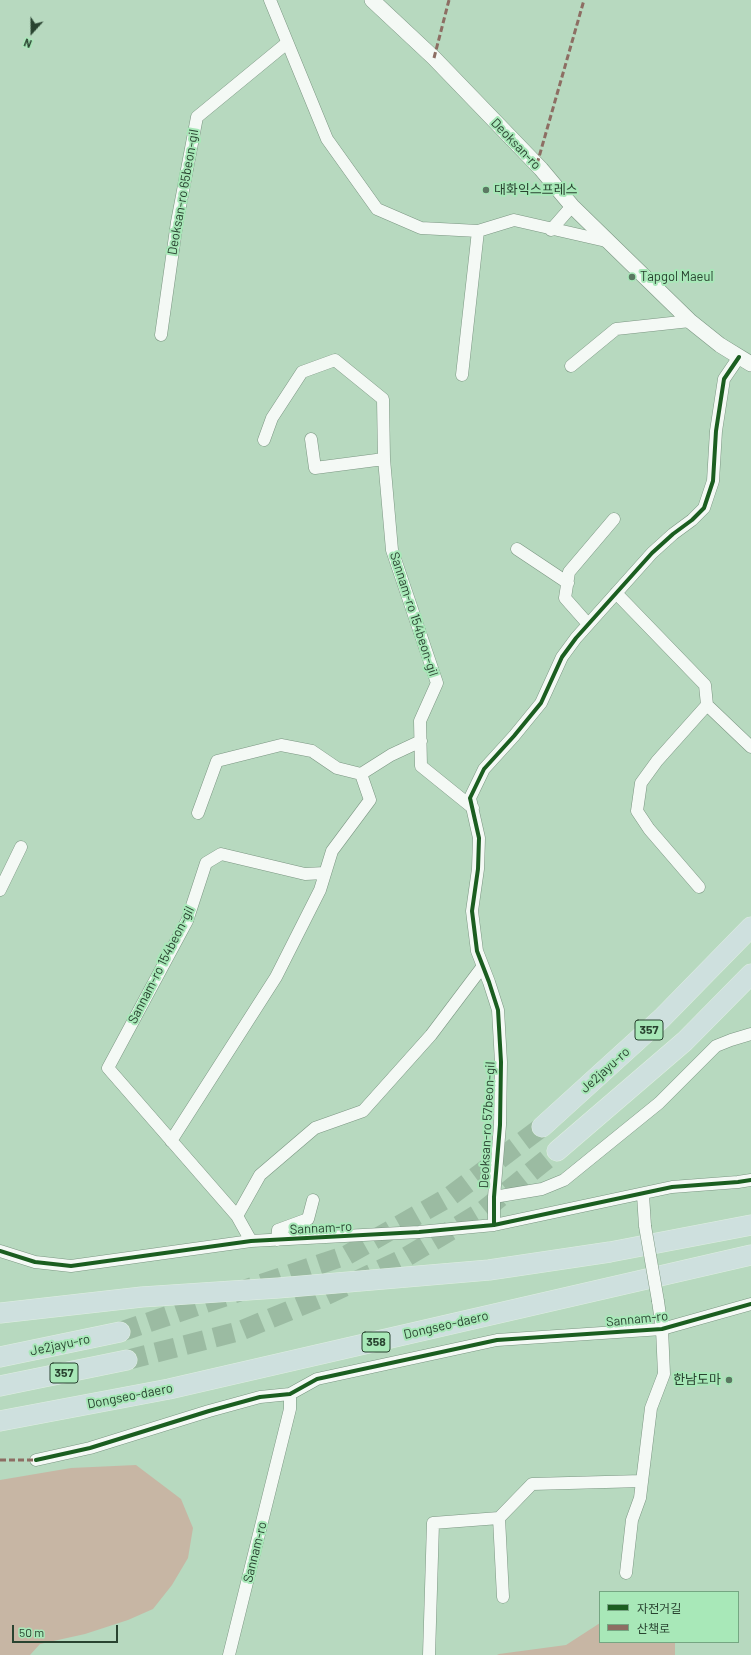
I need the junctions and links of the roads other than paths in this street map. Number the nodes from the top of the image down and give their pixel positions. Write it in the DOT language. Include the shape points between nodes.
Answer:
graph roads {
  1 [pos="270,0"];
  2 [pos="372,0"];
  3 [pos="287,43"];
  4 [pos="572,206"];
  5 [pos="551,230"];
  6 [pos="478,231"];
  7 [pos="606,241"];
  8 [pos="690,321"];
  9 [pos="161,335"];
  10 [pos="745,360"];
  11 [pos="571,366"];
  12 [pos="462,375"];
  13 [pos="311,439"];
  14 [pos="264,440"];
  15 [pos="384,459"];
  16 [pos="614,519"];
  17 [pos="517,549"];
  18 [pos="568,583"];
  19 [pos="616,593"];
  20 [pos="588,624"];
  21 [pos="707,705"];
  22 [pos="421,741"];
  23 [pos="751,747"];
  24 [pos="361,774"];
  25 [pos="472,808"];
  26 [pos="198,813"];
  27 [pos="21,847"];
  28 [pos="325,873"];
  29 [pos="699,887"];
  30 [pos="0,890"];
  31 [pos="751,927"];
  32 [pos="483,966"];
  33 [pos="751,974"];
  34 [pos="751,1034"];
  35 [pos="542,1127"];
  36 [pos="171,1140"];
  37 [pos="557,1151"];
  38 [pos="751,1180"];
  39 [pos="643,1194"];
  40 [pos="494,1197"];
  41 [pos="313,1200"];
  42 [pos="751,1211"];
  43 [pos="237,1216"];
  44 [pos="751,1224"];
  45 [pos="494,1225"];
  46 [pos="277,1240"];
  47 [pos="670,1240"];
  48 [pos="251,1241"];
  49 [pos="0,1251"];
  50 [pos="751,1255"];
  51 [pos="751,1263"];
  52 [pos="696,1268"];
  53 [pos="751,1304"];
  54 [pos="0,1313"];
  55 [pos="662,1329"];
  56 [pos="120,1332"];
  57 [pos="0,1357"];
  58 [pos="127,1360"];
  59 [pos="0,1386"];
  60 [pos="290,1394"];
  61 [pos="0,1421"];
  62 [pos="36,1460"];
  63 [pos="642,1481"];
  64 [pos="499,1518"];
  65 [pos="626,1573"];
  66 [pos="503,1597"];
  67 [pos="229,1655"];
  68 [pos="429,1655"];
  1 -- 3 [label="street"];
  2 -- 4 [label="street, Deoksan-ro" via="434,58 542,169"];
  3 -- 6 [label="street" via="327,139 377,209 421,228"];
  3 -- 9 [label="street, Deoksan-ro 65beon-gil" via="197,117 177,222"];
  4 -- 5 [label="street"];
  4 -- 7 [label="street, Deoksan-ro"];
  5 -- 6 [label="street" via="514,220"];
  5 -- 7 [label="street"];
  6 -- 12 [label="street"];
  7 -- 8 [label="street, Deoksan-ro"];
  8 -- 10 [label="street, Deoksan-ro"];
  8 -- 11 [label="street" via="616,329"];
  10 -- 19 [label="street, Deoksan-ro 57beon-gil" via="724,379 716,431 714,480 704,508 652,553"];
  13 -- 15 [label="street" via="315,468"];
  14 -- 15 [label="street, Sannam-ro 154beon-gil" via="272,418 302,372 335,360 383,399"];
  15 -- 22 [label="street, Sannam-ro 154beon-gil" via="392,550 437,683 420,721"];
  16 -- 18 [label="street" via="569,572"];
  17 -- 18 [label="street"];
  18 -- 20 [label="street" via="565,598"];
  19 -- 20 [label="street, Deoksan-ro 57beon-gil"];
  19 -- 21 [label="street" via="705,685"];
  20 -- 25 [label="street, Deoksan-ro 57beon-gil" via="562,657 541,703 484,769 470,798"];
  21 -- 23 [label="street"];
  21 -- 29 [label="street" via="641,783 637,811 649,829"];
  22 -- 24 [label="street" via="391,755"];
  22 -- 25 [label="street, Sannam-ro 154beon-gil" via="421,766"];
  24 -- 26 [label="street" via="337,768 312,751 281,745 217,761"];
  24 -- 28 [label="street" via="370,800 332,851"];
  25 -- 32 [label="street, Deoksan-ro 57beon-gil" via="479,838 472,911 477,951"];
  27 -- 30 [label="street"];
  28 -- 36 [label="street" via="320,890 276,977"];
  28 -- 36 [label="street, Sannam-ro 154beon-gil" via="305,874 221,854 206,863 188,921 108,1068"];
  31 -- 35 [label="highway, Je2jayu-ro / 357" via="662,1018"];
  32 -- 40 [label="street, Deoksan-ro 57beon-gil" via="498,1010 501,1062 500,1126"];
  32 -- 43 [label="street" via="431,1035 363,1111 315,1128 260,1175"];
  33 -- 37 [label="highway, 357" via="685,1042"];
  34 -- 40 [label="street" via="716,1046 659,1103 564,1180 542,1189"];
  36 -- 43 [label="street, Sannam-ro 154beon-gil"];
  38 -- 39 [label="street, Sannam-ro" via="672,1188"];
  39 -- 45 [label="street, Sannam-ro"];
  39 -- 55 [label="street, bridge" via="645,1226"];
  40 -- 45 [label="street, Deoksan-ro 57beon-gil"];
  41 -- 46 [label="street" via="308,1220 278,1230"];
  42 -- 47 [label="highway" via="731,1215"];
  43 -- 48 [label="street, Sannam-ro 154beon-gil"];
  44 -- 47 [label="highway"];
  45 -- 46 [label="street, Sannam-ro"];
  46 -- 48 [label="street, Sannam-ro"];
  47 -- 54 [label="highway" via="610,1252 488,1270 142,1297"];
  48 -- 49 [label="street, Sannam-ro" via="71,1266 35,1262"];
  50 -- 52 [label="highway, Dongseo-daero / 358"];
  51 -- 52 [label="street"];
  52 -- 61 [label="highway, Dongseo-daero / 358" via="169,1389"];
  53 -- 55 [label="street, Sannam-ro"];
  55 -- 60 [label="street, Sannam-ro" via="497,1340 317,1379"];
  55 -- 63 [label="street" via="664,1374 651,1408"];
  56 -- 57 [label="highway, Je2jayu-ro / 357"];
  58 -- 59 [label="highway, 357"];
  60 -- 62 [label="street" via="260,1397 90,1448"];
  60 -- 67 [label="street, Sannam-ro" via="290,1409"];
  63 -- 64 [label="street" via="532,1484"];
  63 -- 65 [label="street" via="640,1498 632,1520"];
  64 -- 66 [label="street"];
  64 -- 68 [label="street" via="433,1523"];
}
